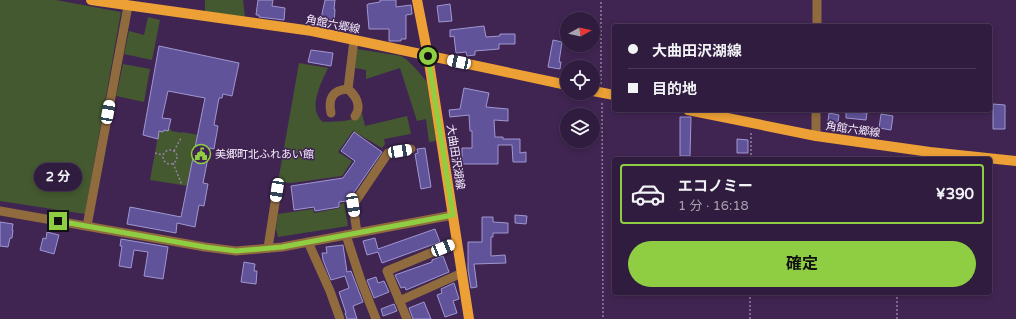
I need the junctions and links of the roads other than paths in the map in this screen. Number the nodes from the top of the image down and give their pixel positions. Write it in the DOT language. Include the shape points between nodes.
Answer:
graph roads {
  1 [pos="91,0"];
  2 [pos="416,0"];
  3 [pos="817,0"];
  4 [pos="128,6"];
  5 [pos="817,24"];
  6 [pos="354,40"];
  7 [pos="428,56"];
  8 [pos="560,84"];
  9 [pos="348,89"];
  10 [pos="600,92"];
  11 [pos="612,95"];
  12 [pos="698,112"];
  13 [pos="816,112"];
  14 [pos="331,113"];
  15 [pos="355,116"];
  16 [pos="816,136"];
  17 [pos="411,149"];
  18 [pos="978,157"];
  19 [pos="992,158"];
  20 [pos="1016,161"];
  21 [pos="277,190"];
  22 [pos="0,211"];
  23 [pos="453,215"];
  24 [pos="87,226"];
  25 [pos="357,233"];
  26 [pos="346,235"];
  27 [pos="308,242"];
  28 [pos="457,242"];
  29 [pos="268,248"];
  30 [pos="462,273"];
  31 [pos="399,301"];
  32 [pos="340,319"];
  33 [pos="376,319"];
  34 [pos="407,319"];
  35 [pos="469,319"];
  1 -- 4 [label="main road, 角館六郷線"];
  2 -- 7 [label="main road, 大曲田沢湖線"];
  3 -- 5 [label="street"];
  4 -- 6 [label="main road, 角館六郷線" via="312,31"];
  4 -- 24 [label="street"];
  6 -- 7 [label="main road, 角館六郷線"];
  6 -- 9 [label="street"];
  7 -- 8 [label="main road, 角館六郷線"];
  7 -- 23 [label="main road, 大曲田沢湖線"];
  9 -- 14 [label="street" via="334,93"];
  9 -- 15 [label="street" via="357,101 358,111"];
  10 -- 11 [label="main road"];
  12 -- 16 [label="main road, 角館六郷線"];
  13 -- 16 [label="street"];
  16 -- 18 [label="main road, 角館六郷線"];
  17 -- 25 [label="street" via="388,153 353,205"];
  19 -- 20 [label="main road, 角館六郷線"];
  21 -- 29 [label="street"];
  22 -- 24 [label="street"];
  23 -- 25 [label="street"];
  23 -- 28 [label="main road, 大曲田沢湖線"];
  24 -- 29 [label="street" via="236,251"];
  25 -- 26 [label="street"];
  26 -- 27 [label="street"];
  26 -- 33 [label="street"];
  27 -- 29 [label="street"];
  27 -- 32 [label="street"];
  28 -- 30 [label="main road, 大曲田沢湖線"];
  28 -- 31 [label="street" via="387,271"];
  30 -- 31 [label="street"];
  30 -- 35 [label="main road, 大曲田沢湖線"];
  31 -- 34 [label="street"];
}
